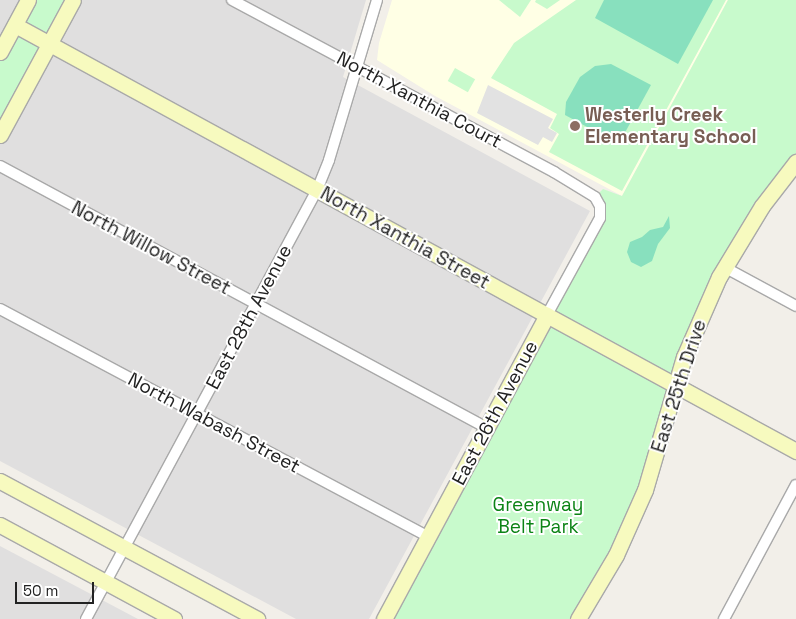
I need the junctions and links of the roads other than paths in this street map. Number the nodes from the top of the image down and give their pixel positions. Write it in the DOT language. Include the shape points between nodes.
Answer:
graph roads {
  1 [pos="28,0"];
  2 [pos="73,0"];
  3 [pos="232,0"];
  4 [pos="377,0"];
  5 [pos="14,25"];
  6 [pos="49,44"];
  7 [pos="0,52"];
  8 [pos="357,67"];
  9 [pos="0,135"];
  10 [pos="796,163"];
  11 [pos="0,166"];
  12 [pos="317,190"];
  13 [pos="600,206"];
  14 [pos="724,267"];
  15 [pos="256,304"];
  16 [pos="796,306"];
  17 [pos="0,309"];
  18 [pos="548,315"];
  19 [pos="675,385"];
  20 [pos="196,414"];
  21 [pos="487,428"];
  22 [pos="796,451"];
  23 [pos="0,481"];
  24 [pos="796,485"];
  25 [pos="0,525"];
  26 [pos="428,537"];
  27 [pos="124,548"];
  28 [pos="106,582"];
  29 [pos="582,618"];
  30 [pos="86,619"];
  31 [pos="174,619"];
  32 [pos="257,619"];
  33 [pos="384,619"];
  34 [pos="724,619"];
  1 -- 5 [label="street"];
  2 -- 6 [label="street"];
  3 -- 8 [label="street, North Xanthia Court"];
  4 -- 8 [label="street, East 28th Avenue"];
  5 -- 6 [label="street, North Xanthia Street"];
  5 -- 7 [label="street"];
  6 -- 9 [label="street"];
  6 -- 12 [label="street, North Xanthia Street"];
  8 -- 12 [label="street, East 28th Avenue" via="330,160"];
  8 -- 13 [label="street, North Xanthia Court" via="554,172 595,197"];
  10 -- 14 [label="street, East 25th Drive" via="762,206"];
  11 -- 15 [label="street, North Willow Street"];
  12 -- 15 [label="street, East 28th Avenue"];
  12 -- 18 [label="street, North Xanthia Street"];
  13 -- 18 [label="street, East 26th Avenue" via="600,218"];
  14 -- 16 [label="street"];
  14 -- 19 [label="street, East 25th Drive" via="696,326"];
  15 -- 20 [label="street, East 28th Avenue"];
  15 -- 21 [label="street, North Willow Street"];
  17 -- 20 [label="street, North Wabash Street"];
  18 -- 19 [label="street, North Xanthia Street"];
  18 -- 21 [label="street, East 26th Avenue"];
  19 -- 22 [label="street, North Xanthia Street"];
  19 -- 29 [label="street, East 25th Drive" via="645,490 616,555"];
  20 -- 26 [label="street, North Wabash Street"];
  20 -- 27 [label="street, East 28th Avenue"];
  21 -- 26 [label="street, East 26th Avenue"];
  23 -- 27 [label="street"];
  24 -- 34 [label="street"];
  25 -- 28 [label="street"];
  26 -- 33 [label="street, East 26th Avenue"];
  27 -- 28 [label="street, East 28th Avenue"];
  27 -- 32 [label="street"];
  28 -- 30 [label="street, East 28th Avenue"];
  28 -- 31 [label="street"];
}
